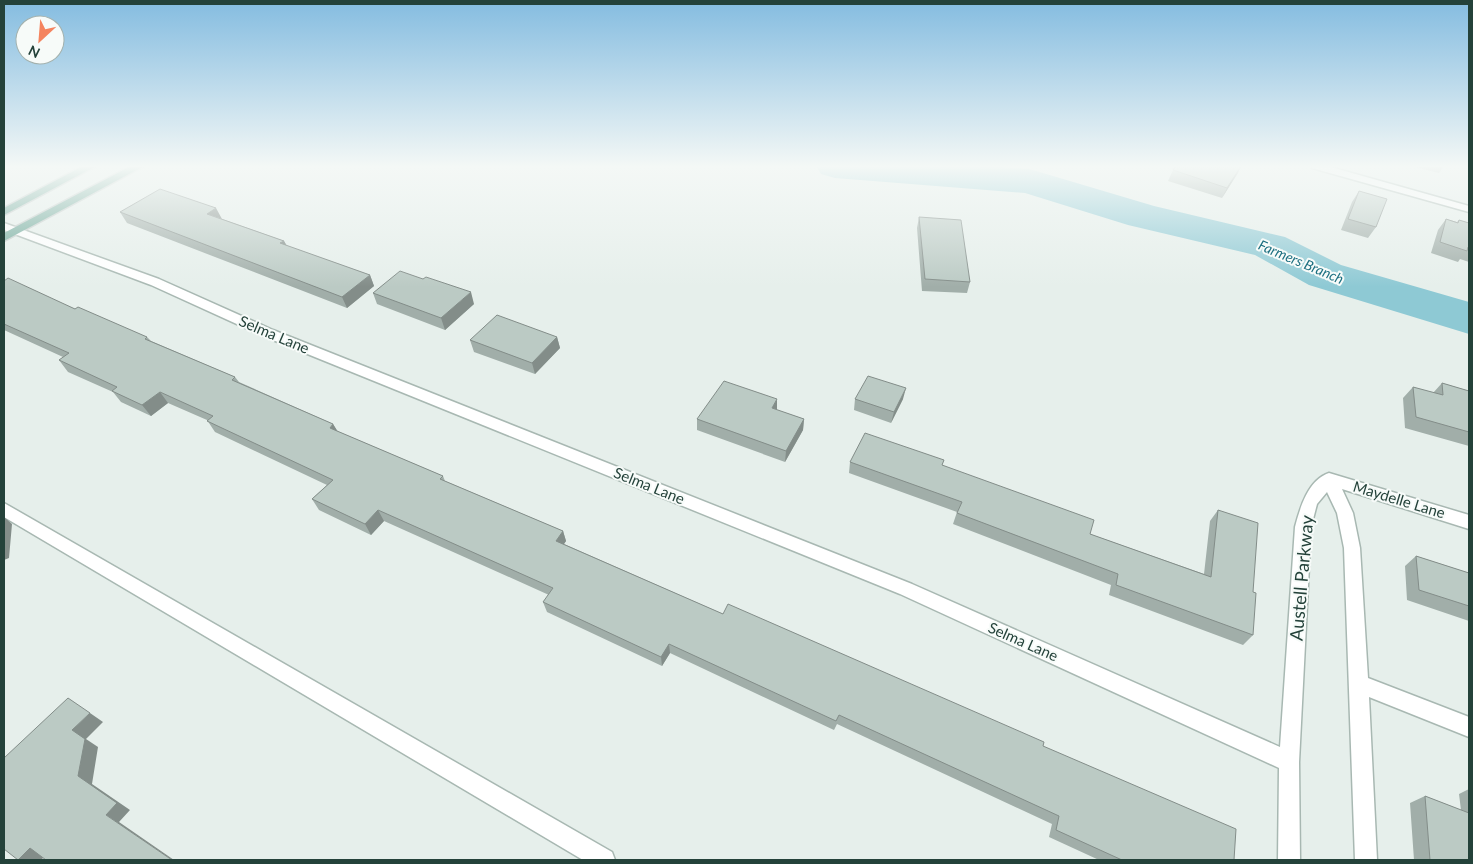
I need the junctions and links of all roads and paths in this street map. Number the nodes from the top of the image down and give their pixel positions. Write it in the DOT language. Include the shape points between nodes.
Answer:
graph roads {
  1 [pos="56,206"];
  2 [pos="11,228"];
  3 [pos="4,238"];
  4 [pos="1328,479"];
  5 [pos="4,509"];
  6 [pos="1469,522"];
  7 [pos="1359,684"];
  8 [pos="1469,726"];
  9 [pos="1289,762"];
  10 [pos="604,860"];
  11 [pos="1289,860"];
  12 [pos="1366,860"];
  1 -- 2 [label="main road"];
  2 -- 3 [label="main road"];
  2 -- 9 [label="street, Selma Lane" via="155,282 268,333 906,589"];
  4 -- 6 [label="street, Maydelle Lane"];
  4 -- 7 [label="street" via="1345,513 1352,548"];
  4 -- 9 [label="street, Austell Parkway" via="1310,501 1303,527"];
  5 -- 10 [label="street"];
  7 -- 8 [label="street"];
  7 -- 12 [label="street"];
  9 -- 11 [label="street, Austell Parkway"];
}
